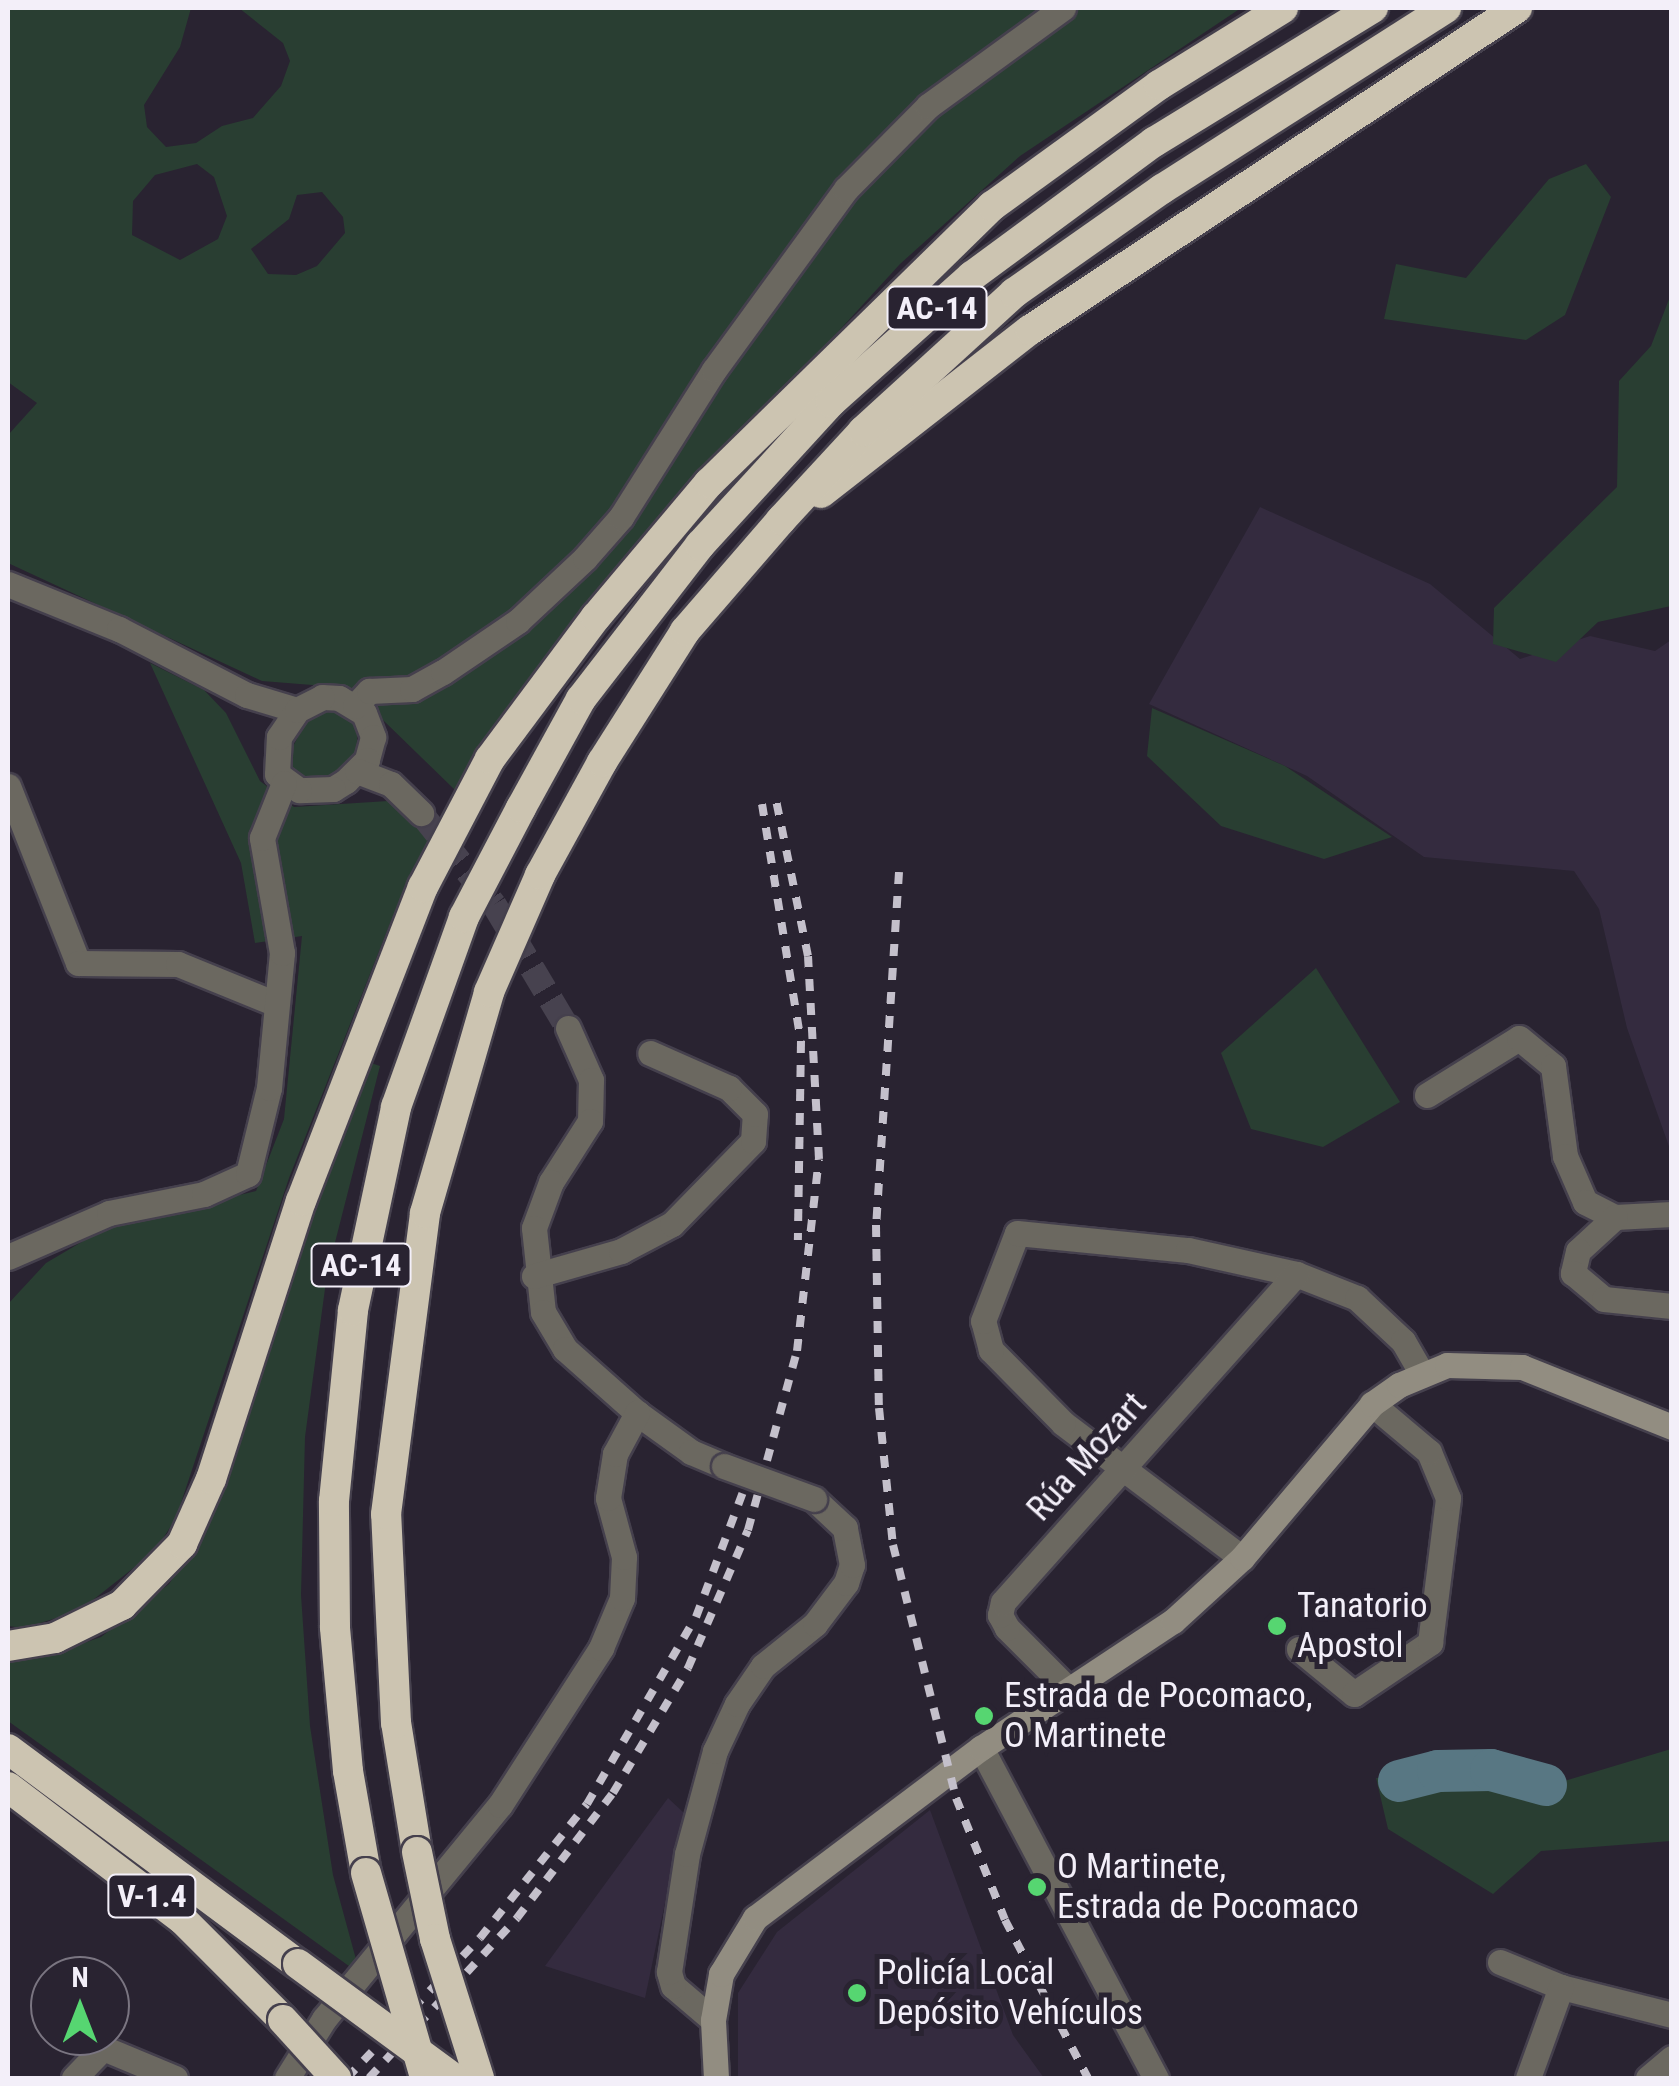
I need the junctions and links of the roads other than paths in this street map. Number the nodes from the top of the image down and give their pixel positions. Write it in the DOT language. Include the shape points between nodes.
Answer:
graph roads {
  1 [pos="1062,8"];
  2 [pos="1283,8"];
  3 [pos="1373,8"];
  4 [pos="1446,8"];
  5 [pos="1518,8"];
  6 [pos="844,350"];
  7 [pos="781,520"];
  8 [pos="8,584"];
  9 [pos="247,695"];
  10 [pos="581,699"];
  11 [pos="355,706"];
  12 [pos="297,710"];
  13 [pos="279,737"];
  14 [pos="371,746"];
  15 [pos="357,771"];
  16 [pos="284,783"];
  17 [pos="391,784"];
  18 [pos="8,786"];
  19 [pos="421,813"];
  20 [pos="276,1004"];
  21 [pos="568,1028"];
  22 [pos="650,1052"];
  23 [pos="1426,1096"];
  24 [pos="1672,1214"];
  25 [pos="1615,1216"];
  26 [pos="8,1257"];
  27 [pos="1296,1274"];
  28 [pos="534,1276"];
  29 [pos="1672,1306"];
  30 [pos="1421,1372"];
  31 [pos="1372,1404"];
  32 [pos="637,1412"];
  33 [pos="1672,1428"];
  34 [pos="1124,1469"];
  35 [pos="1242,1558"];
  36 [pos="8,1646"];
  37 [pos="1299,1649"];
  38 [pos="1067,1688"];
  39 [pos="981,1748"];
  40 [pos="8,1749"];
  41 [pos="8,1787"];
  42 [pos="1500,1962"];
  43 [pos="1562,1987"];
  44 [pos="1672,2016"];
  45 [pos="713,2020"];
  46 [pos="1672,2058"];
  47 [pos="74,2078"];
  48 [pos="175,2078"];
  49 [pos="287,2078"];
  50 [pos="336,2078"];
  51 [pos="424,2078"];
  52 [pos="453,2078"];
  53 [pos="479,2078"];
  54 [pos="716,2078"];
  55 [pos="1156,2078"];
  56 [pos="1528,2078"];
  57 [pos="1648,2078"];
  1 -- 11 [label="street" via="928,106 846,190 767,292 621,517 584,558 518,621 443,672 412,689 368,691"];
  2 -- 6 [label="highway" via="1159,84 992,206"];
  3 -- 10 [label="highway, AC-14" via="1154,142 972,276 818,417 700,545"];
  4 -- 7 [label="highway, AC-14" via="1162,189 1014,293 862,431"];
  5 -- 7 [label="highway" via="1030,330 867,463"];
  6 -- 10 [label="highway" via="645,590"];
  6 -- 36 [label="highway" via="709,483 490,760 423,887 301,1201 212,1478 182,1544 122,1605 55,1638"];
  7 -- 53 [label="highway, AC-14, bridge" via="685,630 540,875 488,992 450,1112 413,1282 386,1514 396,1723 435,1939"];
  8 -- 9 [label="street" via="119,629"];
  9 -- 12 [label="street"];
  9 -- 13 [label="street"];
  10 -- 51 [label="highway, AC-14, bridge" via="464,917 428,1011 396,1108 352,1310 335,1482 335,1627 348,1771 366,1873"];
  11 -- 12 [label="street" via="322,697"];
  11 -- 14 [label="street" via="371,724"];
  12 -- 13 [label="street"];
  13 -- 16 [label="street" via="276,761"];
  14 -- 15 [label="street"];
  14 -- 17 [label="street"];
  15 -- 16 [label="street" via="317,792"];
  15 -- 17 [label="street" via="372,771"];
  16 -- 20 [label="street" via="262,838 280,926"];
  17 -- 19 [label="street"];
  18 -- 20 [label="street" via="78,963 178,964"];
  20 -- 26 [label="street" via="270,1088 248,1174 204,1194 108,1213"];
  21 -- 28 [label="street" via="591,1080 590,1121 551,1182 534,1228"];
  22 -- 28 [label="street" via="729,1088 755,1114 753,1141 672,1224 621,1250"];
  23 -- 25 [label="street" via="1519,1038 1553,1066 1566,1156 1585,1202"];
  24 -- 25 [label="street"];
  25 -- 29 [label="street" via="1578,1250 1573,1273 1604,1299"];
  27 -- 30 [label="street" via="1357,1298 1403,1341"];
  27 -- 34 [label="street, Rúa Mozart"];
  27 -- 34 [label="street" via="1188,1250 1017,1233 983,1321 991,1350 1063,1424"];
  28 -- 32 [label="street" via="543,1312 566,1349"];
  30 -- 31 [label="street"];
  30 -- 33 [label="street" via="1448,1365 1522,1367"];
  31 -- 35 [label="street"];
  31 -- 37 [label="street" via="1429,1452 1448,1498 1430,1642 1354,1694"];
  32 -- 45 [label="street, bridge" via="691,1452 814,1499 845,1528 852,1565 815,1624 763,1666 715,1751 687,1854 669,1972 673,1986"];
  32 -- 49 [label="street" via="612,1469 608,1498 624,1556 622,1598 600,1648 500,1806 324,2019"];
  34 -- 35 [label="street"];
  34 -- 38 [label="street, Rúa Mozart" via="1003,1602 1007,1628"];
  35 -- 38 [label="street" via="1172,1621"];
  38 -- 39 [label="street"];
  39 -- 45 [label="street" via="756,1918 721,1974"];
  39 -- 55 [label="street"];
  40 -- 52 [label="highway, V-1.4, bridge"];
  41 -- 50 [label="highway, V-1.4, bridge" via="183,1920"];
  42 -- 43 [label="street"];
  43 -- 44 [label="street"];
  43 -- 56 [label="street"];
  45 -- 54 [label="street"];
  46 -- 57 [label="street"];
  47 -- 48 [label="street" via="103,2048"];
}
